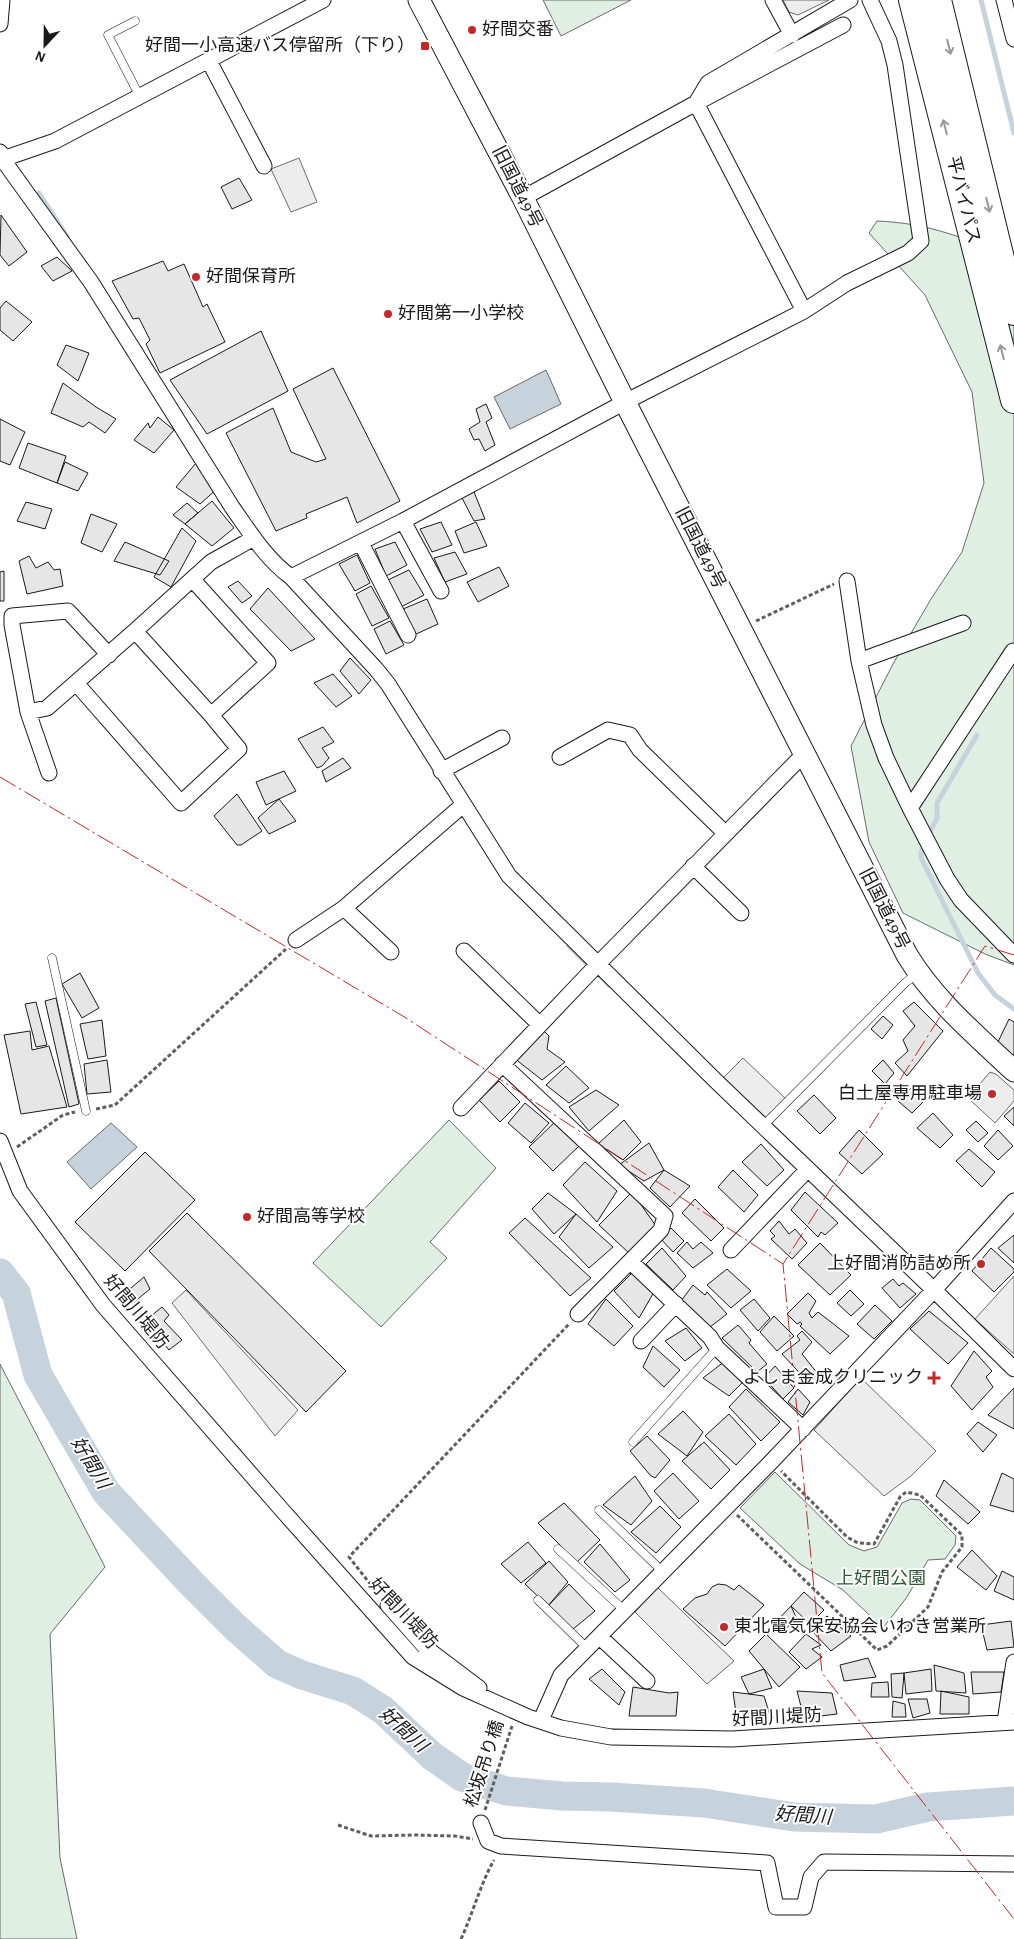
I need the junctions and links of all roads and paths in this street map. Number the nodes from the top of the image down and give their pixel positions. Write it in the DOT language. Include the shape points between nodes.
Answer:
graph roads {
  1 [pos="2,0"];
  2 [pos="323,0"];
  3 [pos="419,0"];
  4 [pos="773,0"];
  5 [pos="850,0"];
  6 [pos="870,0"];
  7 [pos="912,0"];
  8 [pos="938,0"];
  9 [pos="1004,0"];
  10 [pos="135,21"];
  11 [pos="0,24"];
  12 [pos="843,25"];
  13 [pos="792,35"];
  14 [pos="1014,39"];
  15 [pos="209,61"];
  16 [pos="140,97"];
  17 [pos="696,103"];
  18 [pos="1,159"];
  19 [pos="264,166"];
  20 [pos="524,198"];
  21 [pos="804,311"];
  22 [pos="1014,312"];
  23 [pos="1014,400"];
  24 [pos="625,402"];
  25 [pos="402,522"];
  26 [pos="254,538"];
  27 [pos="360,543"];
  28 [pos="291,577"];
  29 [pos="193,580"];
  30 [pos="847,581"];
  31 [pos="441,591"];
  32 [pos="963,624"];
  33 [pos="741,628"];
  34 [pos="135,632"];
  35 [pos="408,635"];
  36 [pos="1013,650"];
  37 [pos="109,654"];
  38 [pos="859,661"];
  39 [pos="76,682"];
  40 [pos="28,712"];
  41 [pos="210,715"];
  42 [pos="502,738"];
  43 [pos="805,753"];
  44 [pos="560,757"];
  45 [pos="442,771"];
  46 [pos="49,773"];
  47 [pos="460,808"];
  48 [pos="910,808"];
  49 [pos="725,833"];
  50 [pos="693,866"];
  51 [pos="344,908"];
  52 [pos="741,913"];
  53 [pos="296,940"];
  54 [pos="464,951"];
  55 [pos="391,952"];
  56 [pos="1014,955"];
  57 [pos="52,958"];
  58 [pos="597,964"];
  59 [pos="918,973"];
  60 [pos="540,1025"];
  61 [pos="502,1064"];
  62 [pos="1014,1072"];
  63 [pos="460,1108"];
  64 [pos="86,1110"];
  65 [pos="763,1126"];
  66 [pos="3,1148"];
  67 [pos="808,1169"];
  68 [pos="1014,1202"];
  69 [pos="731,1250"];
  70 [pos="634,1265"];
  71 [pos="934,1290"];
  72 [pos="676,1304"];
  73 [pos="578,1314"];
  74 [pos="641,1341"];
  75 [pos="717,1348"];
  76 [pos="1014,1369"];
  77 [pos="803,1428"];
  78 [pos="633,1442"];
  79 [pos="771,1462"];
  80 [pos="728,1506"];
  81 [pos="599,1510"];
  82 [pos="558,1549"];
  83 [pos="662,1571"];
  84 [pos="538,1600"];
  85 [pos="388,1605"];
  86 [pos="625,1611"];
  87 [pos="600,1637"];
  88 [pos="588,1649"];
  89 [pos="1014,1662"];
  90 [pos="647,1681"];
  91 [pos="492,1701"];
  92 [pos="541,1720"];
  93 [pos="513,1722"];
  94 [pos="1009,1722"];
  95 [pos="481,1823"];
  96 [pos="338,1825"];
  97 [pos="495,1844"];
  98 [pos="1014,1864"];
  99 [pos="461,1939"];
  1 -- 11 [label="street"];
  2 -- 15 [label="street"];
  3 -- 20 [label="street, 旧国道49号"];
  4 -- 13 [label="street"];
  5 -- 13 [label="street"];
  6 -- 21 [label="street" via="889,41 921,241 908,253 847,283"];
  23 -- 7 [label="highway, 平バイパス, one-way"];
  8 -- 22 [label="highway, 平バイパス, one-way"];
  9 -- 14 [label="street"];
  10 -- 16 [label="lane" via="108,35"];
  12 -- 17 [label="street"];
  13 -- 17 [label="street" via="708,83"];
  15 -- 16 [label="street"];
  15 -- 19 [label="street"];
  16 -- 18 [label="street" via="55,141"];
  17 -- 20 [label="street"];
  17 -- 21 [label="street"];
  18 -- 26 [label="street" via="91,282"];
  20 -- 24 [label="street, 旧国道49号"];
  21 -- 24 [label="street"];
  24 -- 25 [label="street"];
  24 -- 33 [label="street, 旧国道49号"];
  25 -- 27 [label="street"];
  25 -- 31 [label="street"];
  26 -- 28 [label="street"];
  26 -- 29 [label="street" via="211,562"];
  27 -- 28 [label="street"];
  27 -- 35 [label="street"];
  28 -- 45 [label="street" via="388,684"];
  29 -- 34 [label="street"];
  29 -- 41 [label="street" via="268,663"];
  30 -- 33 [label="path" via="831,584"];
  30 -- 38 [label="street"];
  32 -- 38 [label="street"];
  33 -- 43 [label="street, 旧国道49号"];
  34 -- 37 [label="street"];
  34 -- 41 [label="street"];
  36 -- 48 [label="street"];
  37 -- 39 [label="street"];
  37 -- 40 [label="street" via="68,611 12,616"];
  38 -- 48 [label="street" via="874,725"];
  39 -- 40 [label="street" via="46,708"];
  39 -- 41 [label="street" via="181,803 239,749"];
  40 -- 46 [label="street"];
  42 -- 45 [label="street"];
  43 -- 49 [label="street"];
  43 -- 59 [label="street, 旧国道49号"];
  44 -- 49 [label="street" via="608,730 630,735 640,750"];
  45 -- 47 [label="street"];
  47 -- 51 [label="street"];
  47 -- 58 [label="street" via="508,876"];
  48 -- 56 [label="street" via="961,900"];
  49 -- 50 [label="street"];
  50 -- 52 [label="street"];
  50 -- 58 [label="street"];
  51 -- 53 [label="street"];
  51 -- 55 [label="street"];
  53 -- 64 [label="path" via="115,1105"];
  54 -- 60 [label="street"];
  57 -- 64 [label="lane"];
  58 -- 60 [label="street"];
  58 -- 65 [label="street"];
  59 -- 62 [label="street, 旧国道49号" via="938,999"];
  59 -- 65 [label="lane"];
  60 -- 61 [label="street"];
  61 -- 63 [label="street"];
  61 -- 73 [label="street" via="664,1216 661,1230"];
  64 -- 66 [label="path" via="63,1114"];
  65 -- 67 [label="street"];
  66 -- 91 [label="street, 好間川堤防" via="20,1191 103,1305 330,1564 413,1657 463,1688"];
  67 -- 69 [label="street"];
  67 -- 71 [label="street"];
  68 -- 71 [label="street"];
  70 -- 72 [label="street"];
  71 -- 76 [label="street"];
  71 -- 77 [label="street"];
  72 -- 74 [label="street"];
  72 -- 75 [label="street"];
  73 -- 85 [label="path" via="349,1557"];
  75 -- 77 [label="street"];
  75 -- 78 [label="lane"];
  77 -- 79 [label="street"];
  79 -- 80 [label="street"];
  79 -- 80 [label="path" via="847,1537 858,1543 874,1544 906,1492 920,1495 962,1535 962,1547 942,1572 928,1607 887,1646 877,1650"];
  80 -- 83 [label="street"];
  81 -- 83 [label="lane"];
  82 -- 86 [label="lane"];
  83 -- 86 [label="street"];
  84 -- 88 [label="lane"];
  85 -- 91 [label="street" via="426,1648"];
  86 -- 87 [label="street"];
  87 -- 88 [label="street"];
  87 -- 90 [label="street"];
  88 -- 92 [label="street" via="561,1675"];
  89 -- 94 [label="street"];
  91 -- 92 [label="street, 好間川堤防"];
  92 -- 94 [label="street, 好間川堤防" via="561,1728 611,1737 732,1739"];
  93 -- 95 [label="path, 松坂吊り橋"];
  95 -- 97 [label="street"];
  96 -- 97 [label="path" via="371,1836 455,1836"];
  97 -- 98 [label="street" via="768,1863 776,1907 804,1907 811,1877 824,1862"];
  97 -- 99 [label="path" via="472,1916"];
}
